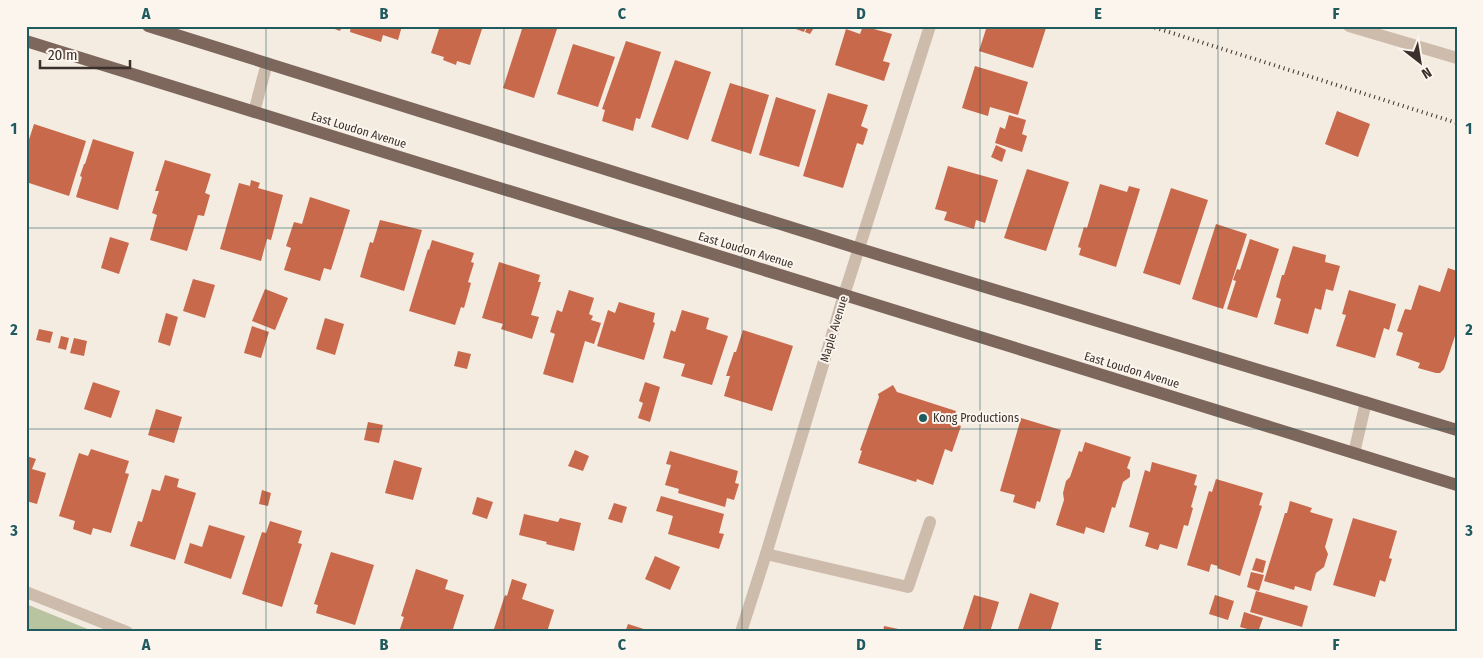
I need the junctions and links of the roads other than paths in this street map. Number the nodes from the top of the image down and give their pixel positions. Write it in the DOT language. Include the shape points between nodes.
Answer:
graph roads {
  1 [pos="148,26"];
  2 [pos="930,26"];
  3 [pos="1349,26"];
  4 [pos="26,41"];
  5 [pos="1457,58"];
  6 [pos="267,64"];
  7 [pos="254,112"];
  8 [pos="860,249"];
  9 [pos="844,295"];
  10 [pos="1366,402"];
  11 [pos="1457,430"];
  12 [pos="1354,453"];
  13 [pos="1457,485"];
  14 [pos="930,522"];
  15 [pos="766,554"];
  16 [pos="26,592"];
  17 [pos="127,632"];
  18 [pos="741,632"];
  1 -- 6 [label="main road"];
  2 -- 8 [label="street, Maple Avenue"];
  3 -- 5 [label="street"];
  4 -- 7 [label="main road, East Loudon Avenue"];
  6 -- 7 [label="street"];
  6 -- 8 [label="main road"];
  7 -- 9 [label="main road, East Loudon Avenue"];
  8 -- 9 [label="street, Maple Avenue"];
  8 -- 10 [label="main road"];
  9 -- 12 [label="main road, East Loudon Avenue"];
  9 -- 15 [label="street, Maple Avenue"];
  10 -- 11 [label="main road"];
  10 -- 12 [label="street"];
  12 -- 13 [label="main road, East Loudon Avenue"];
  14 -- 15 [label="street" via="908,587"];
  15 -- 18 [label="street, Maple Avenue"];
  16 -- 17 [label="street"];
}
